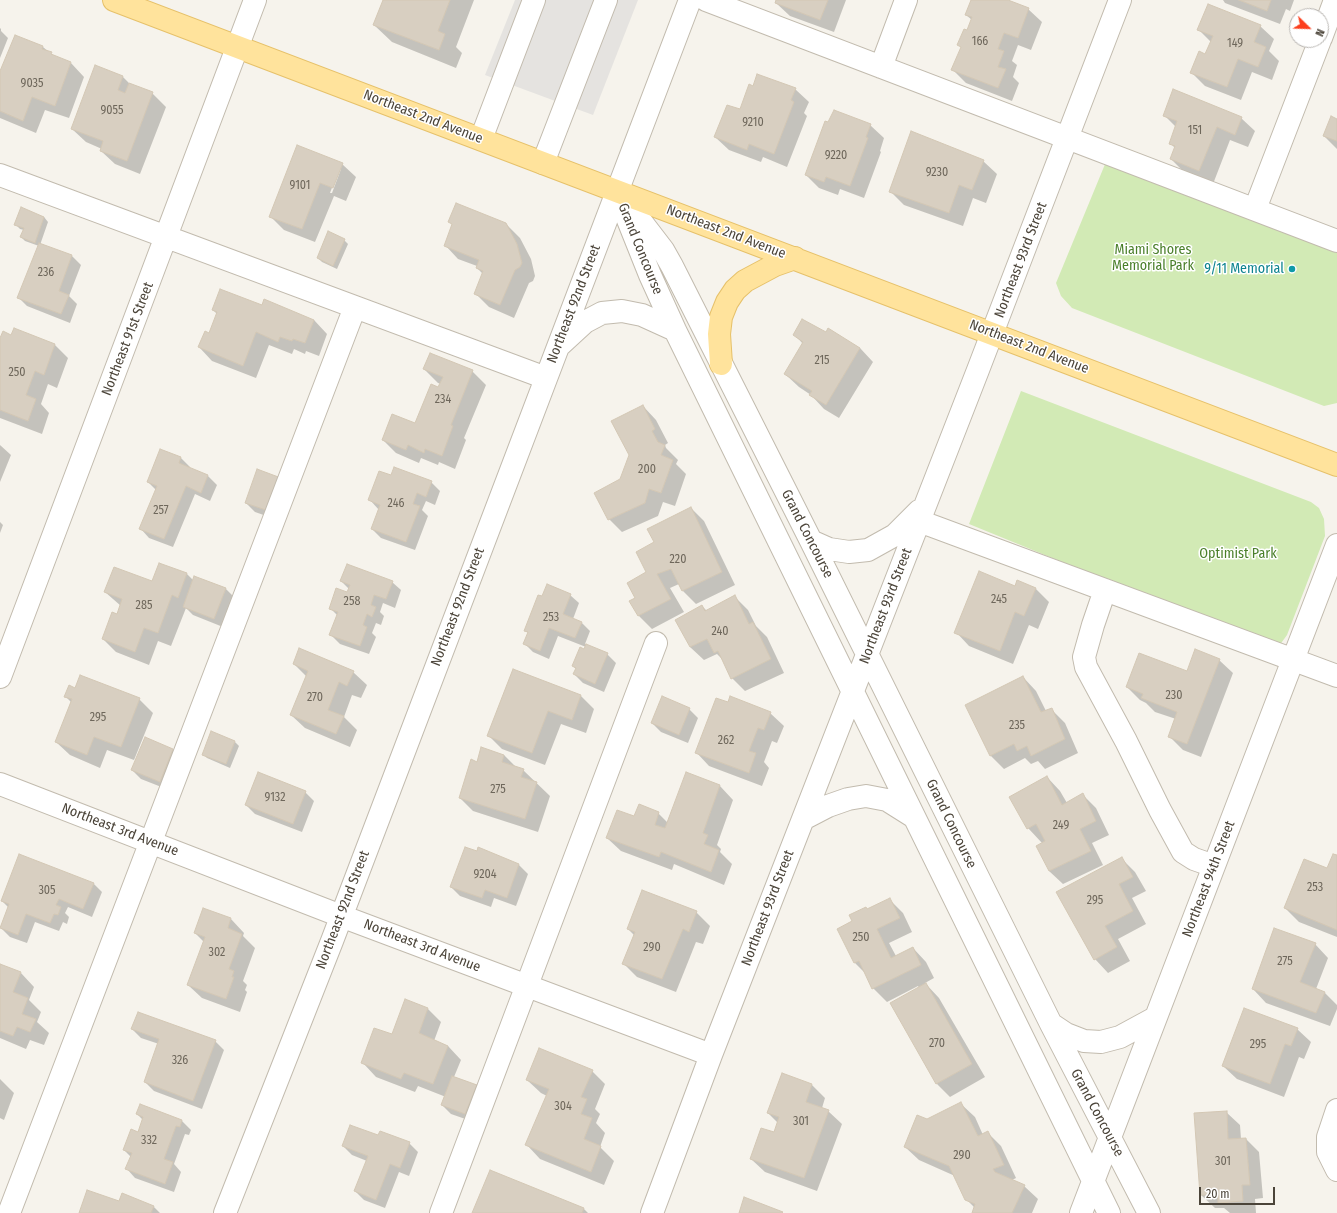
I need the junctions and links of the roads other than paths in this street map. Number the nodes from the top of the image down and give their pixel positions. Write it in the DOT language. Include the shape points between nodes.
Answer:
graph roads {
  1 [pos="114,0"];
  2 [pos="255,0"];
  3 [pos="534,0"];
  4 [pos="606,0"];
  5 [pos="690,0"];
  6 [pos="706,0"];
  7 [pos="906,0"];
  8 [pos="1120,0"];
  9 [pos="1335,0"];
  10 [pos="1329,17"];
  11 [pos="238,47"];
  12 [pos="1318,48"];
  13 [pos="881,67"];
  14 [pos="1068,138"];
  15 [pos="481,139"];
  16 [pos="543,162"];
  17 [pos="0,175"];
  18 [pos="617,190"];
  19 [pos="1255,209"];
  20 [pos="167,237"];
  21 [pos="1337,241"];
  22 [pos="795,258"];
  23 [pos="355,307"];
  24 [pos="675,330"];
  25 [pos="992,334"];
  26 [pos="558,347"];
  27 [pos="721,364"];
  28 [pos="546,378"];
  29 [pos="1337,465"];
  30 [pos="922,513"];
  31 [pos="811,541"];
  32 [pos="1337,545"];
  33 [pos="1105,590"];
  34 [pos="656,643"];
  35 [pos="867,655"];
  36 [pos="1293,660"];
  37 [pos="1337,676"];
  38 [pos="0,677"];
  39 [pos="853,692"];
  40 [pos="0,784"];
  41 [pos="914,817"];
  42 [pos="802,819"];
  43 [pos="151,842"];
  44 [pos="1214,866"];
  45 [pos="341,916"];
  46 [pos="527,985"];
  47 [pos="1155,1018"];
  48 [pos="1051,1024"];
  49 [pos="711,1054"];
  50 [pos="1337,1110"];
  51 [pos="1110,1137"];
  52 [pos="1337,1170"];
  53 [pos="1093,1180"];
  54 [pos="9,1213"];
  55 [pos="225,1213"];
  56 [pos="440,1213"];
  57 [pos="652,1213"];
  58 [pos="1081,1213"];
  59 [pos="1109,1213"];
  60 [pos="1149,1213"];
  1 -- 11 [label="main road, Northeast 2nd Avenue"];
  2 -- 11 [label="street, Northeast 91st Street"];
  3 -- 15 [label="street"];
  4 -- 16 [label="street"];
  5 -- 18 [label="street, Northeast 92nd Street"];
  6 -- 13 [label="street"];
  7 -- 13 [label="street"];
  8 -- 14 [label="street, Northeast 93rd Street"];
  9 -- 10 [label="street"];
  11 -- 15 [label="main road, Northeast 2nd Avenue"];
  11 -- 20 [label="street, Northeast 91st Street"];
  12 -- 19 [label="street"];
  13 -- 14 [label="street"];
  14 -- 19 [label="street"];
  14 -- 25 [label="street, Northeast 93rd Street"];
  15 -- 16 [label="main road, Northeast 2nd Avenue"];
  16 -- 18 [label="main road, Northeast 2nd Avenue"];
  17 -- 20 [label="street"];
  18 -- 22 [label="main road, Northeast 2nd Avenue"];
  18 -- 24 [label="street, Grand Concourse" via="635,239"];
  18 -- 26 [label="street, Northeast 92nd Street"];
  18 -- 27 [label="street, Grand Concourse" via="663,250"];
  19 -- 21 [label="street"];
  20 -- 23 [label="street"];
  20 -- 38 [label="street, Northeast 91st Street"];
  22 -- 25 [label="main road, Northeast 2nd Avenue"];
  22 -- 27 [label="main road" via="745,281 735,290 721,318"];
  23 -- 28 [label="street"];
  23 -- 43 [label="street"];
  24 -- 26 [label="street" via="642,315 622,311 602,314 585,322"];
  24 -- 39 [label="street, Grand Concourse"];
  25 -- 29 [label="main road, Northeast 2nd Avenue"];
  25 -- 30 [label="street, Northeast 93rd Street"];
  26 -- 28 [label="street, Northeast 92nd Street"];
  27 -- 31 [label="street, Grand Concourse"];
  28 -- 45 [label="street, Northeast 92nd Street"];
  30 -- 31 [label="street" via="895,535 868,550 849,552 829,549"];
  30 -- 33 [label="street"];
  30 -- 35 [label="street, Northeast 93rd Street"];
  31 -- 35 [label="street, Grand Concourse"];
  32 -- 36 [label="street, Northeast 94th Street"];
  33 -- 36 [label="street"];
  33 -- 44 [label="street" via="1084,657 1086,667 1183,852"];
  34 -- 46 [label="street"];
  35 -- 39 [label="street, Northeast 93rd Street"];
  35 -- 48 [label="street, Grand Concourse"];
  36 -- 37 [label="street"];
  36 -- 44 [label="street, Northeast 94th Street"];
  39 -- 41 [label="street, Grand Concourse"];
  39 -- 42 [label="street, Northeast 93rd Street"];
  40 -- 43 [label="street, Northeast 3rd Avenue"];
  41 -- 42 [label="street" via="887,800 866,796 828,806"];
  41 -- 53 [label="street, Grand Concourse"];
  42 -- 49 [label="street, Northeast 93rd Street"];
  43 -- 45 [label="street, Northeast 3rd Avenue"];
  43 -- 54 [label="street"];
  44 -- 47 [label="street, Northeast 94th Street"];
  45 -- 46 [label="street, Northeast 3rd Avenue"];
  45 -- 55 [label="street, Northeast 92nd Street"];
  46 -- 49 [label="street, Northeast 3rd Avenue"];
  46 -- 56 [label="street"];
  47 -- 48 [label="street" via="1120,1037 1101,1042 1084,1041 1066,1034"];
  47 -- 51 [label="street, Northeast 94th Street"];
  48 -- 51 [label="street, Grand Concourse"];
  49 -- 57 [label="street, Northeast 93rd Street"];
  50 -- 52 [label="street" via="1328,1137 1328,1152"];
  51 -- 53 [label="street, Northeast 94th Street"];
  51 -- 60 [label="street, Grand Concourse"];
  53 -- 58 [label="street, Northeast 94th Street"];
  53 -- 59 [label="street, Grand Concourse"];
}
